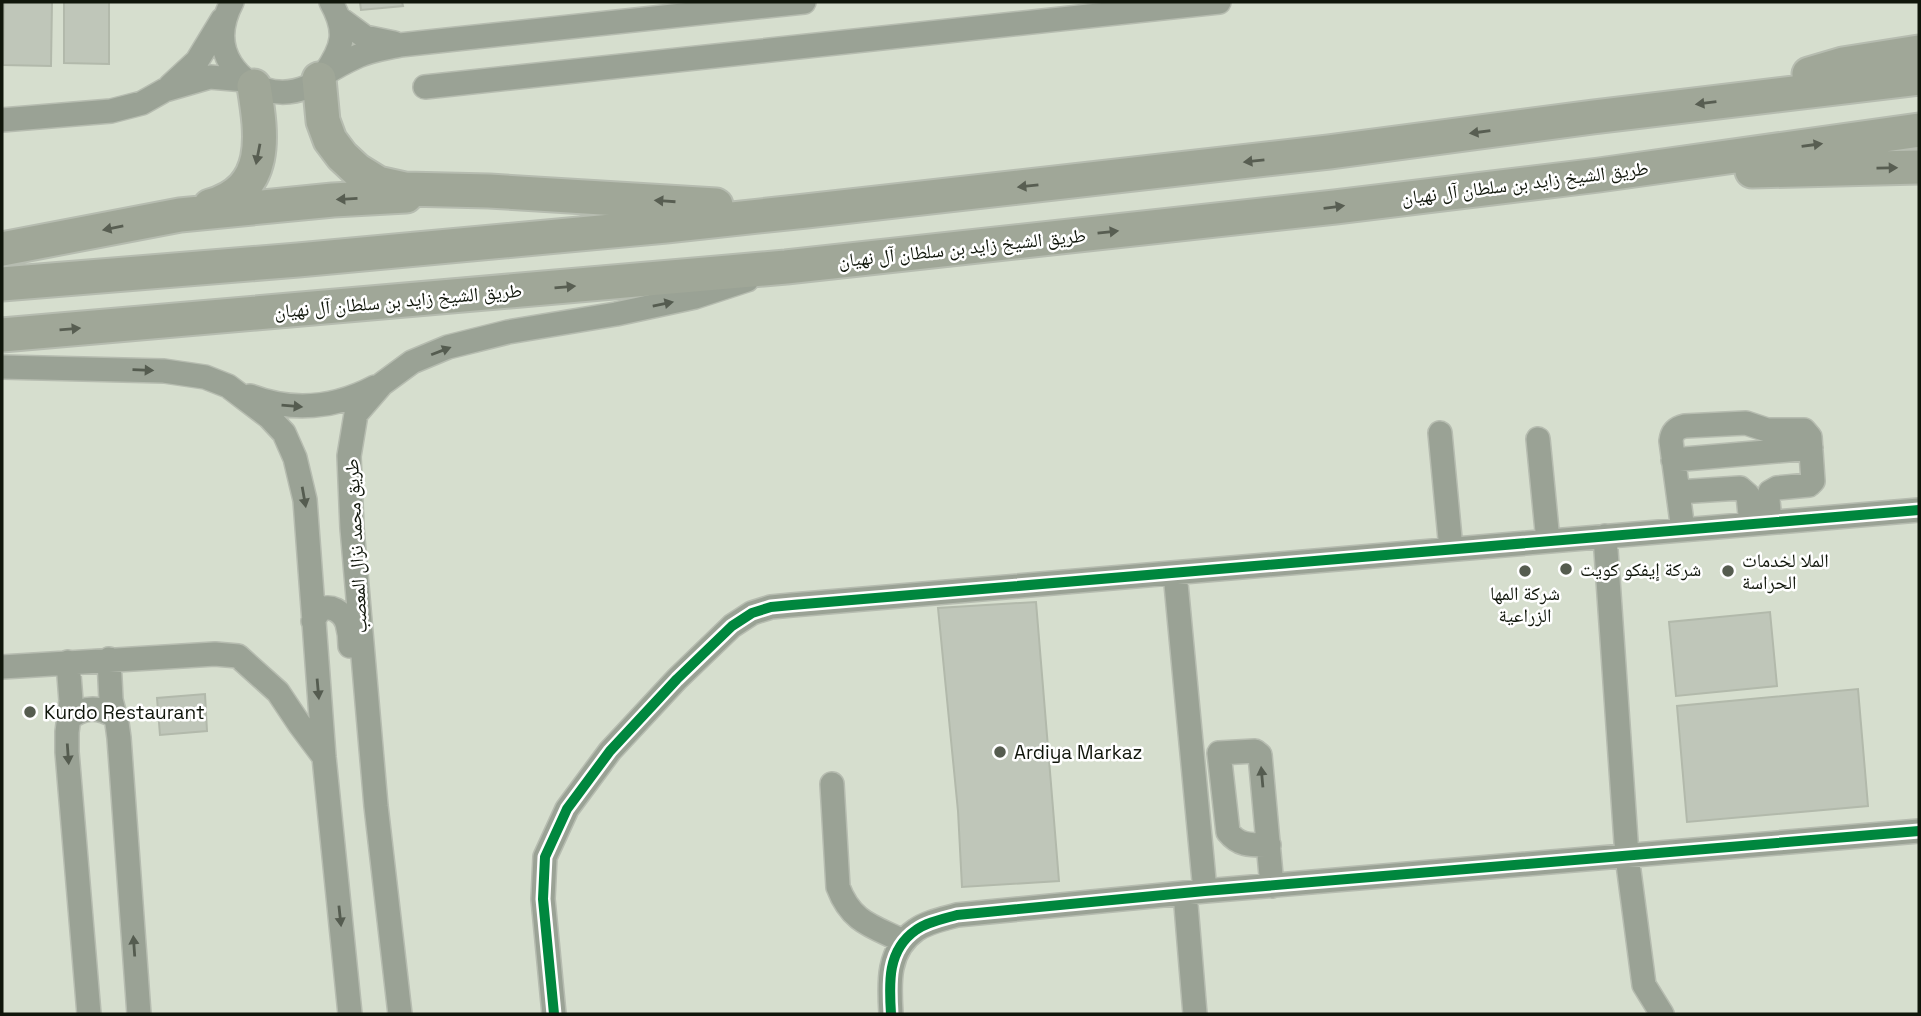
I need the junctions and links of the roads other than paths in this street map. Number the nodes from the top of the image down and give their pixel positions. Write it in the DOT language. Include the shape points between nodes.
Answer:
graph roads {
  1 [pos="804,2"];
  2 [pos="1219,2"];
  3 [pos="1154,5"];
  4 [pos="228,10"];
  5 [pos="335,10"];
  6 [pos="1919,35"];
  7 [pos="400,45"];
  8 [pos="1919,52"];
  9 [pos="1843,64"];
  10 [pos="322,76"];
  11 [pos="1919,78"];
  12 [pos="250,83"];
  13 [pos="425,88"];
  14 [pos="165,90"];
  15 [pos="1760,96"];
  16 [pos="2,120"];
  17 [pos="1919,130"];
  18 [pos="1919,167"];
  19 [pos="1599,175"];
  20 [pos="489,191"];
  21 [pos="806,211"];
  22 [pos="180,215"];
  23 [pos="2,249"];
  24 [pos="786,267"];
  25 [pos="2,284"];
  26 [pos="2,335"];
  27 [pos="2,367"];
  28 [pos="382,384"];
  29 [pos="228,386"];
  30 [pos="1440,433"];
  31 [pos="1538,439"];
  32 [pos="1811,448"];
  33 [pos="1673,460"];
  34 [pos="1678,492"];
  35 [pos="1919,510"];
  36 [pos="1761,523"];
  37 [pos="1683,530"];
  38 [pos="1605,536"];
  39 [pos="1548,541"];
  40 [pos="1451,549"];
  41 [pos="1175,573"];
  42 [pos="313,621"];
  43 [pos="109,659"];
  44 [pos="68,662"];
  45 [pos="2,667"];
  46 [pos="114,716"];
  47 [pos="68,719"];
  48 [pos="1219,752"];
  49 [pos="1192,754"];
  50 [pos="324,757"];
  51 [pos="831,784"];
  52 [pos="376,806"];
  53 [pos="1919,831"];
  54 [pos="1269,845"];
  55 [pos="1627,856"];
  56 [pos="1272,886"];
  57 [pos="1195,892"];
  58 [pos="903,941"];
  59 [pos="89,1014"];
  60 [pos="139,1014"];
  61 [pos="350,1014"];
  62 [pos="400,1014"];
  63 [pos="554,1014"];
  64 [pos="891,1014"];
  65 [pos="1195,1014"];
  66 [pos="1662,1014"];
  1 -- 7 [label="street"];
  2 -- 3 [label="street"];
  3 -- 13 [label="street"];
  4 -- 12 [label="street" via="222,41 230,63"];
  4 -- 14 [label="street" via="197,61"];
  5 -- 7 [label="street" via="365,37"];
  5 -- 10 [label="street" via="341,38 337,57"];
  6 -- 9 [label="highway" via="1878,45"];
  7 -- 10 [label="street" via="360,55"];
  8 -- 9 [label="highway"];
  9 -- 15 [label="highway"];
  10 -- 12 [label="street" via="308,87 287,93"];
  10 -- 20 [label="highway" via="323,121 330,140 357,170 378,183 405,189"];
  11 -- 15 [label="highway"];
  12 -- 14 [label="street" via="210,77"];
  12 -- 22 [label="highway, one-way" via="261,135 260,154 248,182 221,203"];
  14 -- 16 [label="street" via="142,103 111,111"];
  15 -- 21 [label="highway, one-way" via="1329,152"];
  19 -- 17 [label="highway, طريق الشيخ زايد بن سلطان آل نهيان, one-way"];
  19 -- 18 [label="highway, one-way"];
  24 -- 19 [label="highway, طريق الشيخ زايد بن سلطان آل نهيان, one-way"];
  21 -- 20 [label="highway, one-way"];
  20 -- 22 [label="highway, one-way"];
  21 -- 25 [label="highway"];
  22 -- 23 [label="highway, one-way"];
  26 -- 24 [label="highway, طريق الشيخ زايد بن سلطان آل نهيان, one-way"];
  28 -- 24 [label="street, طريق محمد نزال المعصب, one-way" via="412,362 448,347 695,297"];
  27 -- 29 [label="street, one-way" via="164,371 205,377"];
  29 -- 28 [label="street, one-way" via="252,398 305,407 332,404"];
  28 -- 52 [label="street, طريق محمد نزال المعصب" via="356,414 349,456"];
  29 -- 42 [label="street, one-way" via="284,433 295,458 305,500"];
  30 -- 40 [label="street"];
  31 -- 39 [label="street"];
  32 -- 33 [label="street"];
  32 -- 33 [label="street" via="1809,434 1799,429 1767,430 1746,422 1685,426 1671,436"];
  32 -- 36 [label="street" via="1813,481 1770,492"];
  33 -- 34 [label="street"];
  34 -- 36 [label="street" via="1740,488"];
  34 -- 37 [label="street"];
  35 -- 36 [label="street"];
  36 -- 37 [label="street"];
  37 -- 38 [label="street"];
  38 -- 39 [label="street"];
  38 -- 55 [label="street"];
  39 -- 40 [label="street"];
  40 -- 41 [label="street"];
  41 -- 49 [label="street"];
  41 -- 63 [label="street" via="771,607 732,626 610,751 567,809 545,858 543,899"];
  42 -- 50 [label="street, one-way"];
  42 -- 52 [label="street" via="319,611 328,608 337,610 347,624 357,730"];
  43 -- 44 [label="street"];
  43 -- 46 [label="street"];
  43 -- 50 [label="street" via="238,656 278,692"];
  44 -- 45 [label="street"];
  44 -- 47 [label="street"];
  46 -- 47 [label="street" via="91,708"];
  60 -- 46 [label="street, one-way" via="120,738"];
  47 -- 59 [label="street, one-way"];
  48 -- 49 [label="street"];
  48 -- 54 [label="street" via="1228,832 1244,845"];
  54 -- 48 [label="street, one-way" via="1260,755 1255,751"];
  49 -- 57 [label="street"];
  50 -- 61 [label="street, one-way"];
  51 -- 58 [label="street" via="838,887 844,903 859,920"];
  52 -- 62 [label="street, طريق محمد نزال المعصب"];
  53 -- 55 [label="street"];
  54 -- 56 [label="street"];
  55 -- 56 [label="street"];
  55 -- 66 [label="street" via="1644,985"];
  56 -- 57 [label="street"];
  57 -- 58 [label="street" via="957,915 916,929"];
  57 -- 65 [label="street"];
  58 -- 64 [label="street" via="893,958"];
}
